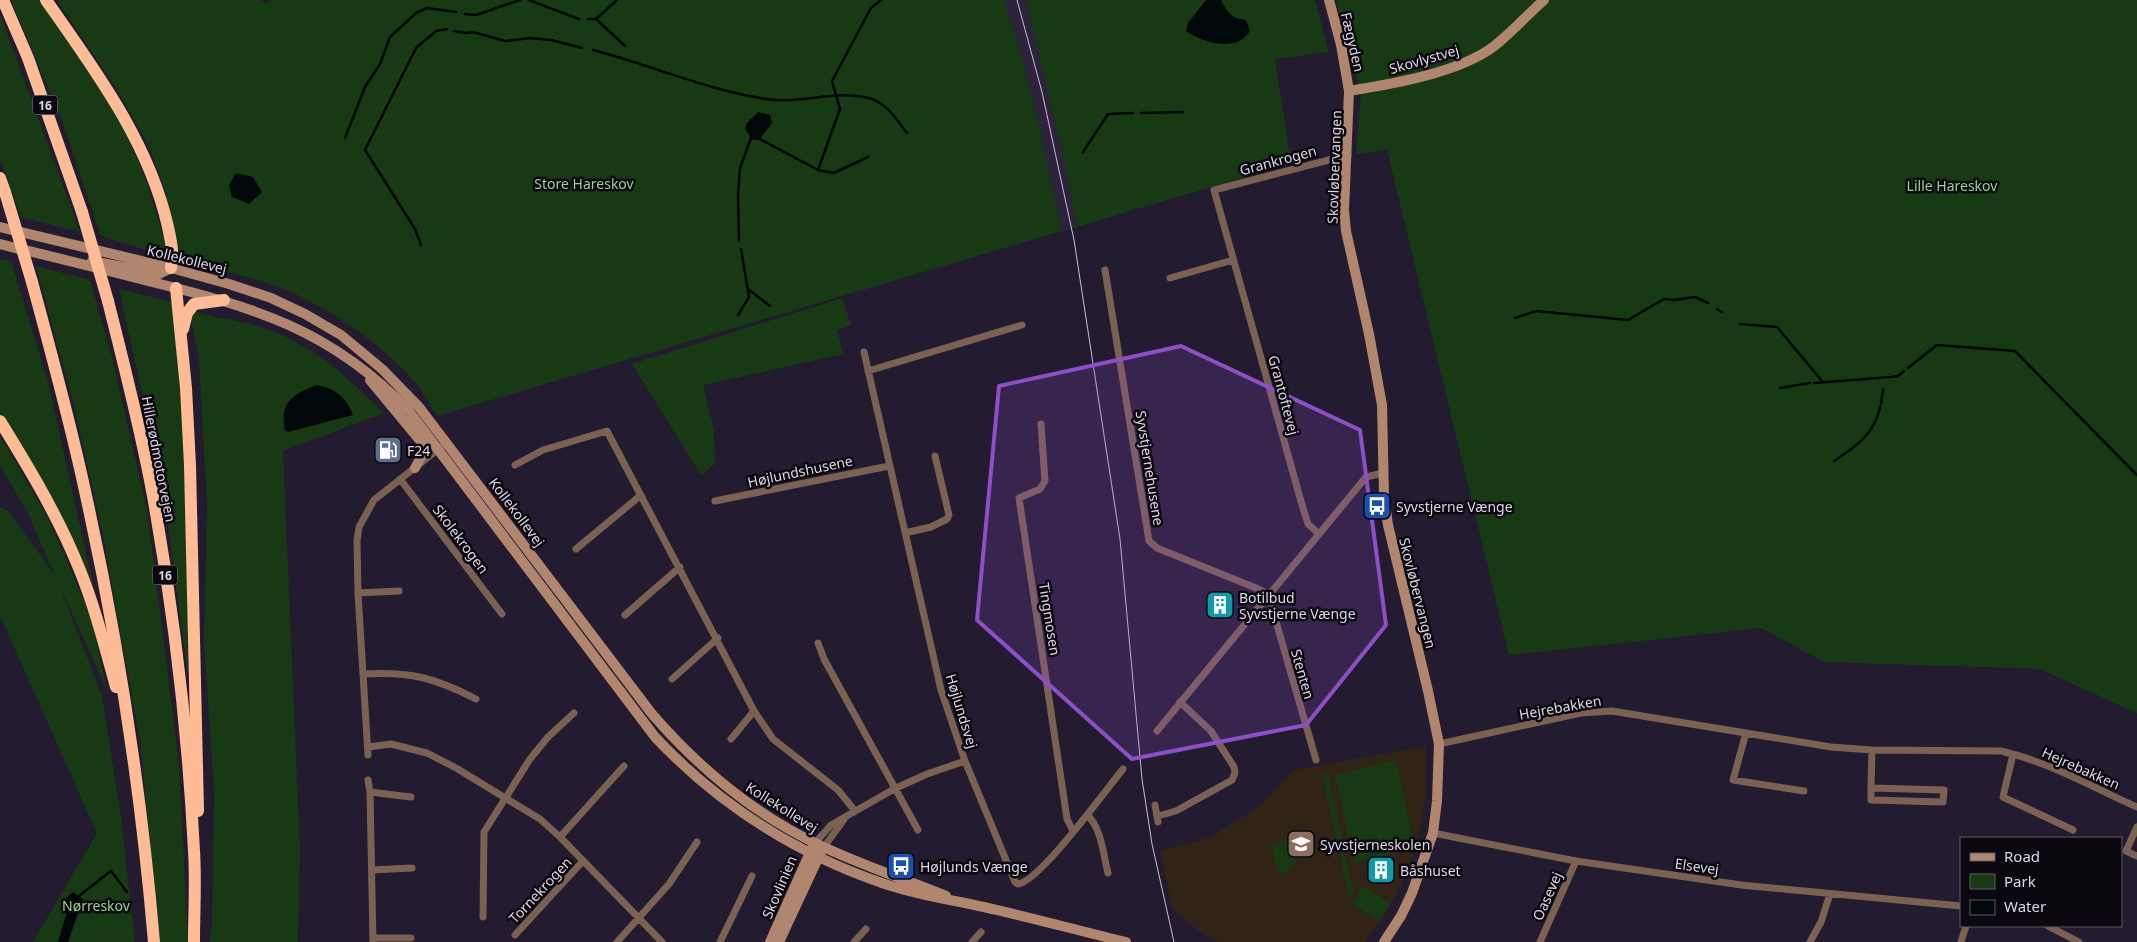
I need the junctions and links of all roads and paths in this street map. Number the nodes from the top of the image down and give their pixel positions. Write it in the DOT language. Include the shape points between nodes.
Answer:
graph roads {
  1 [pos="3,0"];
  2 [pos="46,0"];
  3 [pos="1329,0"];
  4 [pos="1544,0"];
  5 [pos="1349,91"];
  6 [pos="1348,154"];
  7 [pos="0,178"];
  8 [pos="1214,190"];
  9 [pos="0,227"];
  10 [pos="0,244"];
  11 [pos="29,251"];
  12 [pos="1233,260"];
  13 [pos="171,268"];
  14 [pos="1105,270"];
  15 [pos="1170,278"];
  16 [pos="176,288"];
  17 [pos="224,300"];
  18 [pos="1022,326"];
  19 [pos="181,336"];
  20 [pos="864,352"];
  21 [pos="359,365"];
  22 [pos="868,371"];
  23 [pos="0,421"];
  24 [pos="1041,424"];
  25 [pos="448,443"];
  26 [pos="439,449"];
  27 [pos="935,456"];
  28 [pos="515,465"];
  29 [pos="889,466"];
  30 [pos="415,468"];
  31 [pos="1384,473"];
  32 [pos="400,479"];
  33 [pos="641,495"];
  34 [pos="715,501"];
  35 [pos="905,533"];
  36 [pos="1318,533"];
  37 [pos="576,549"];
  38 [pos="680,567"];
  39 [pos="399,591"];
  40 [pos="358,593"];
  41 [pos="1268,594"];
  42 [pos="502,614"];
  43 [pos="625,615"];
  44 [pos="718,638"];
  45 [pos="818,643"];
  46 [pos="363,674"];
  47 [pos="672,679"];
  48 [pos="476,699"];
  49 [pos="1180,702"];
  50 [pos="754,711"];
  51 [pos="574,712"];
  52 [pos="1157,732"];
  53 [pos="1746,733"];
  54 [pos="731,738"];
  55 [pos="1439,744"];
  56 [pos="368,746"];
  57 [pos="133,749"];
  58 [pos="1872,750"];
  59 [pos="2013,754"];
  60 [pos="368,755"];
  61 [pos="1316,760"];
  62 [pos="964,761"];
  63 [pos="624,766"];
  64 [pos="1123,770"];
  65 [pos="368,780"];
  66 [pos="1871,788"];
  67 [pos="894,789"];
  68 [pos="1804,791"];
  69 [pos="370,792"];
  70 [pos="411,797"];
  71 [pos="504,798"];
  72 [pos="1155,805"];
  73 [pos="2137,807"];
  74 [pos="855,811"];
  75 [pos="1086,815"];
  76 [pos="2137,827"];
  77 [pos="918,830"];
  78 [pos="2073,830"];
  79 [pos="1074,831"];
  80 [pos="1432,833"];
  81 [pos="560,837"];
  82 [pos="697,842"];
  83 [pos="820,845"];
  84 [pos="195,853"];
  85 [pos="813,855"];
  86 [pos="2137,856"];
  87 [pos="583,861"];
  88 [pos="1576,861"];
  89 [pos="412,868"];
  90 [pos="372,870"];
  91 [pos="1108,873"];
  92 [pos="752,876"];
  93 [pos="1830,894"];
  94 [pos="960,902"];
  95 [pos="1960,906"];
  96 [pos="484,917"];
  97 [pos="638,917"];
  98 [pos="1966,927"];
  99 [pos="2050,927"];
  100 [pos="866,928"];
  101 [pos="981,932"];
  102 [pos="515,935"];
  103 [pos="411,938"];
  104 [pos="373,940"];
  105 [pos="154,942"];
  106 [pos="194,942"];
  107 [pos="617,942"];
  108 [pos="662,942"];
  109 [pos="720,942"];
  110 [pos="770,942"];
  111 [pos="779,942"];
  112 [pos="854,942"];
  113 [pos="972,942"];
  114 [pos="1126,942"];
  115 [pos="1384,942"];
  116 [pos="1540,942"];
  117 [pos="1810,942"];
  118 [pos="1961,942"];
  119 [pos="2079,942"];
  1 -- 84 [label="highway, Hillerødmotorvejen / 16, bridge" via="37,83 82,212 135,410 156,514 180,679"];
  2 -- 13 [label="highway" via="126,119 148,166 165,213 173,250"];
  3 -- 5 [label="street, Fægyden"];
  4 -- 5 [label="street, Skovlystvej" via="1493,47 1474,58 1447,69"];
  5 -- 6 [label="street, Skovløbervangen"];
  6 -- 8 [label="street, Grankrogen"];
  6 -- 31 [label="street, Skovløbervangen" via="1344,210 1346,231 1382,405"];
  7 -- 57 [label="highway, bridge" via="32,282 86,491"];
  8 -- 12 [label="street, Grantoftevej"];
  9 -- 13 [label="street, Kollekollevej"];
  10 -- 11 [label="street, Kollekollevej"];
  11 -- 13 [label="street" via="159,274"];
  11 -- 16 [label="street, Kollekollevej"];
  12 -- 15 [label="street"];
  12 -- 36 [label="street, Grantoftevej" via="1302,505 1308,524"];
  13 -- 16 [label="street"];
  13 -- 25 [label="street, Kollekollevej" via="258,294 324,324 382,369"];
  14 -- 41 [label="street, Syvstjernehusene" via="1148,541 1157,548"];
  16 -- 17 [label="street, Kollekollevej"];
  16 -- 19 [label="highway"];
  17 -- 19 [label="highway" via="194,304 187,313"];
  17 -- 21 [label="street, Kollekollevej" via="287,323"];
  18 -- 22 [label="street"];
  19 -- 84 [label="highway" via="192,518 199,802"];
  20 -- 22 [label="street, Højlundsvej"];
  21 -- 26 [label="street, Kollekollevej" via="402,404"];
  21 -- 30 [label="street" via="424,444"];
  22 -- 29 [label="street, Højlundsvej"];
  23 -- 57 [label="highway" via="52,509 79,567 98,618"];
  24 -- 79 [label="street, Tingmosen" via="1045,481 1040,489 1019,498 1067,819"];
  25 -- 26 [label="street"];
  25 -- 83 [label="street, Kollekollevej" via="652,714 677,742 750,806"];
  26 -- 30 [label="street"];
  26 -- 85 [label="street, Kollekollevej" via="655,737 698,779 744,815"];
  27 -- 35 [label="street" via="949,515 931,527"];
  28 -- 33 [label="street" via="543,450 607,431"];
  29 -- 34 [label="street, Højlundshusene"];
  29 -- 35 [label="street, Højlundsvej"];
  30 -- 32 [label="street"];
  31 -- 36 [label="street" via="1366,477"];
  31 -- 55 [label="street, Skovløbervangen" via="1388,525"];
  32 -- 40 [label="street" via="374,500 360,527 357,542"];
  32 -- 42 [label="street, Skolekrogen"];
  33 -- 37 [label="street"];
  33 -- 38 [label="street"];
  35 -- 62 [label="street, Højlundsvej" via="941,690"];
  36 -- 41 [label="street"];
  38 -- 43 [label="street"];
  38 -- 44 [label="street"];
  39 -- 40 [label="street"];
  40 -- 46 [label="street"];
  41 -- 49 [label="street"];
  41 -- 61 [label="street, Stenten"];
  44 -- 47 [label="street"];
  44 -- 50 [label="street"];
  45 -- 67 [label="street"];
  46 -- 48 [label="street" via="390,672 420,676"];
  46 -- 56 [label="street"];
  49 -- 52 [label="street"];
  49 -- 72 [label="street" via="1211,731 1235,773 1232,780 1158,819"];
  50 -- 54 [label="street"];
  50 -- 74 [label="street" via="773,739 838,790"];
  51 -- 71 [label="street" via="530,759"];
  53 -- 55 [label="street, Hejrebakken" via="1635,714 1597,712"];
  53 -- 58 [label="street, Hejrebakken" via="1831,747"];
  53 -- 68 [label="street" via="1733,780"];
  55 -- 80 [label="street, Skovløbervangen" via="1438,793"];
  56 -- 60 [label="street"];
  56 -- 71 [label="street, Tornekrogen" via="391,744 427,753"];
  57 -- 105 [label="highway"];
  58 -- 59 [label="street, Hejrebakken" via="1990,750"];
  58 -- 66 [label="street"];
  59 -- 73 [label="street, Hejrebakken" via="2040,762"];
  59 -- 78 [label="street" via="2003,797"];
  62 -- 67 [label="street"];
  62 -- 79 [label="street, Højlundsvej" via="1012,878 1018,884 1037,873"];
  63 -- 81 [label="street, Tornekrogen"];
  64 -- 75 [label="street"];
  65 -- 69 [label="street"];
  66 -- 66 [label="street" via="1944,790 1943,802 1871,800"];
  67 -- 74 [label="street"];
  67 -- 77 [label="street"];
  69 -- 70 [label="street"];
  69 -- 90 [label="street"];
  71 -- 81 [label="street, Tornekrogen" via="540,819"];
  71 -- 96 [label="street" via="484,832"];
  74 -- 83 [label="street"];
  75 -- 79 [label="street"];
  75 -- 91 [label="street" via="1096,827"];
  76 -- 86 [label="street" via="2126,851"];
  80 -- 88 [label="street, Elsevej"];
  80 -- 115 [label="street, Skovløbervangen" via="1412,893"];
  81 -- 87 [label="street, Tornekrogen"];
  82 -- 97 [label="street" via="669,884"];
  83 -- 85 [label="street, Skovlinien"];
  83 -- 94 [label="street, Kollekollevej"];
  84 -- 106 [label="highway, Hillerødmotorvejen / 16"];
  85 -- 94 [label="street, Kollekollevej" via="883,884 928,898"];
  85 -- 110 [label="street, Skovlinien"];
  85 -- 111 [label="street, Skovlinien"];
  87 -- 97 [label="street, Tornekrogen"];
  87 -- 102 [label="street, Tornekrogen"];
  88 -- 93 [label="street, Elsevej" via="1741,885"];
  88 -- 116 [label="street, Oasevej"];
  89 -- 90 [label="street"];
  90 -- 104 [label="street"];
  92 -- 109 [label="street"];
  93 -- 95 [label="street, Elsevej"];
  93 -- 117 [label="street"];
  94 -- 114 [label="street, Kollekollevej"];
  97 -- 107 [label="street"];
  97 -- 108 [label="street, Tornekrogen"];
  98 -- 118 [label="street"];
  99 -- 119 [label="street"];
  100 -- 112 [label="street"];
  101 -- 113 [label="street"];
  103 -- 104 [label="street"];
}
